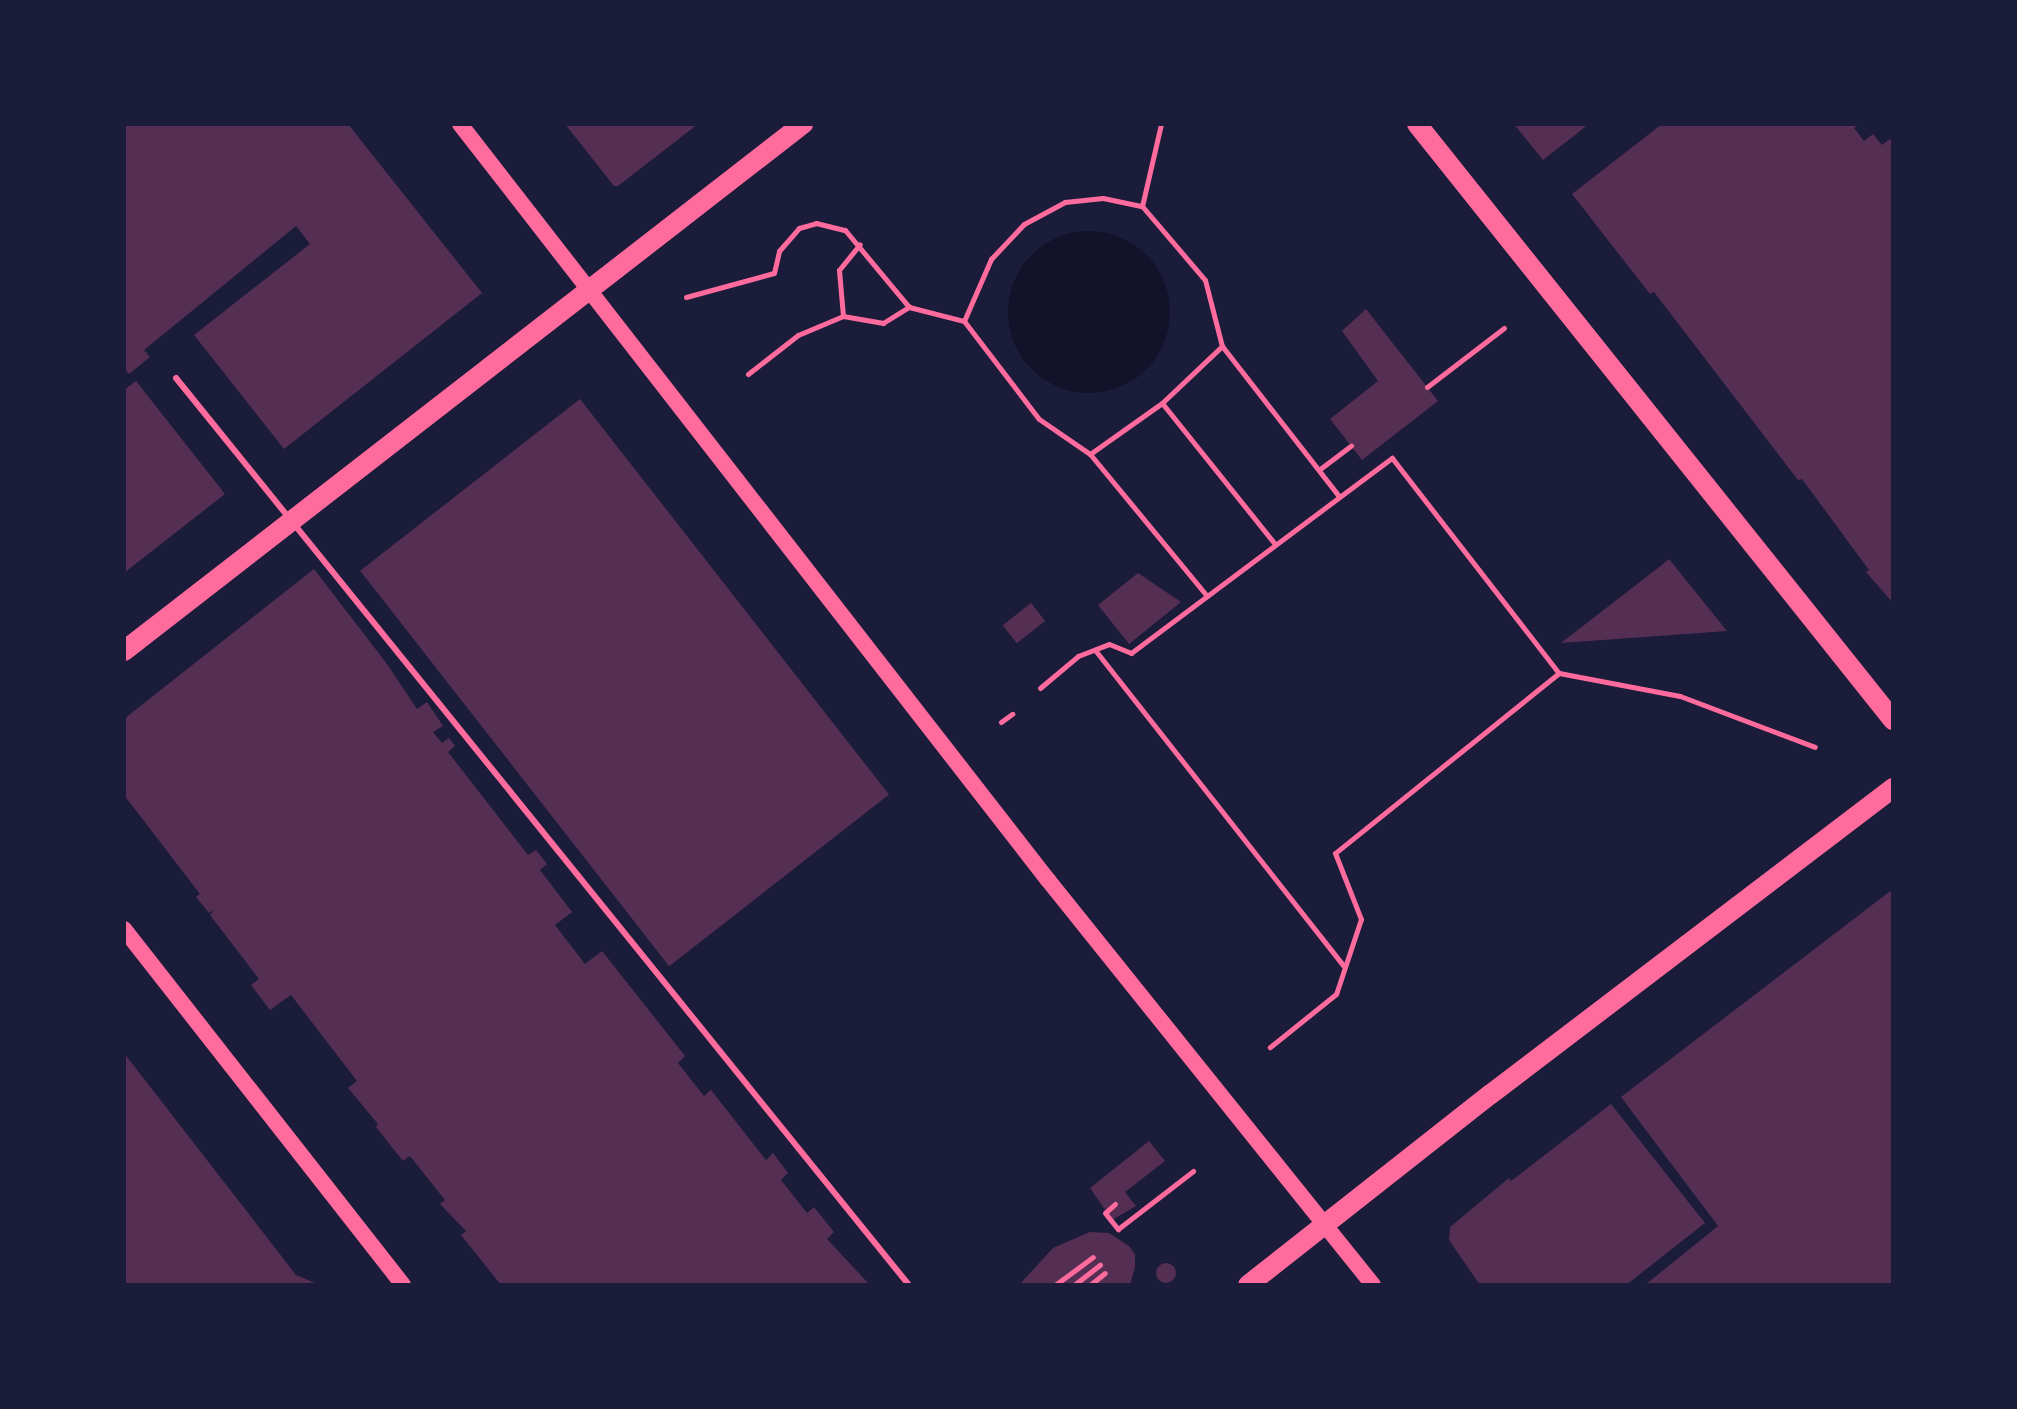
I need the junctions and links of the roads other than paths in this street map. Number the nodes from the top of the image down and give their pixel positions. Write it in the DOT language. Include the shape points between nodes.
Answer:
graph roads {
  1 [pos="460,124"];
  2 [pos="803,124"];
  3 [pos="1417,124"];
  4 [pos="591,289"];
  5 [pos="176,378"];
  6 [pos="293,521"];
  7 [pos="124,651"];
  8 [pos="1893,720"];
  9 [pos="1893,788"];
  10 [pos="124,929"];
  11 [pos="1325,1226"];
  12 [pos="403,1285"];
  13 [pos="909,1285"];
  14 [pos="1248,1285"];
  15 [pos="1373,1285"];
  1 -- 4 [label="main road"];
  2 -- 4 [label="main road"];
  3 -- 8 [label="main road"];
  4 -- 6 [label="main road"];
  4 -- 11 [label="main road" via="626,341 1048,880"];
  5 -- 6 [label="lane"];
  6 -- 7 [label="main road"];
  6 -- 13 [label="lane"];
  9 -- 11 [label="main road"];
  10 -- 12 [label="main road"];
  11 -- 14 [label="main road"];
  11 -- 15 [label="main road"];
}
